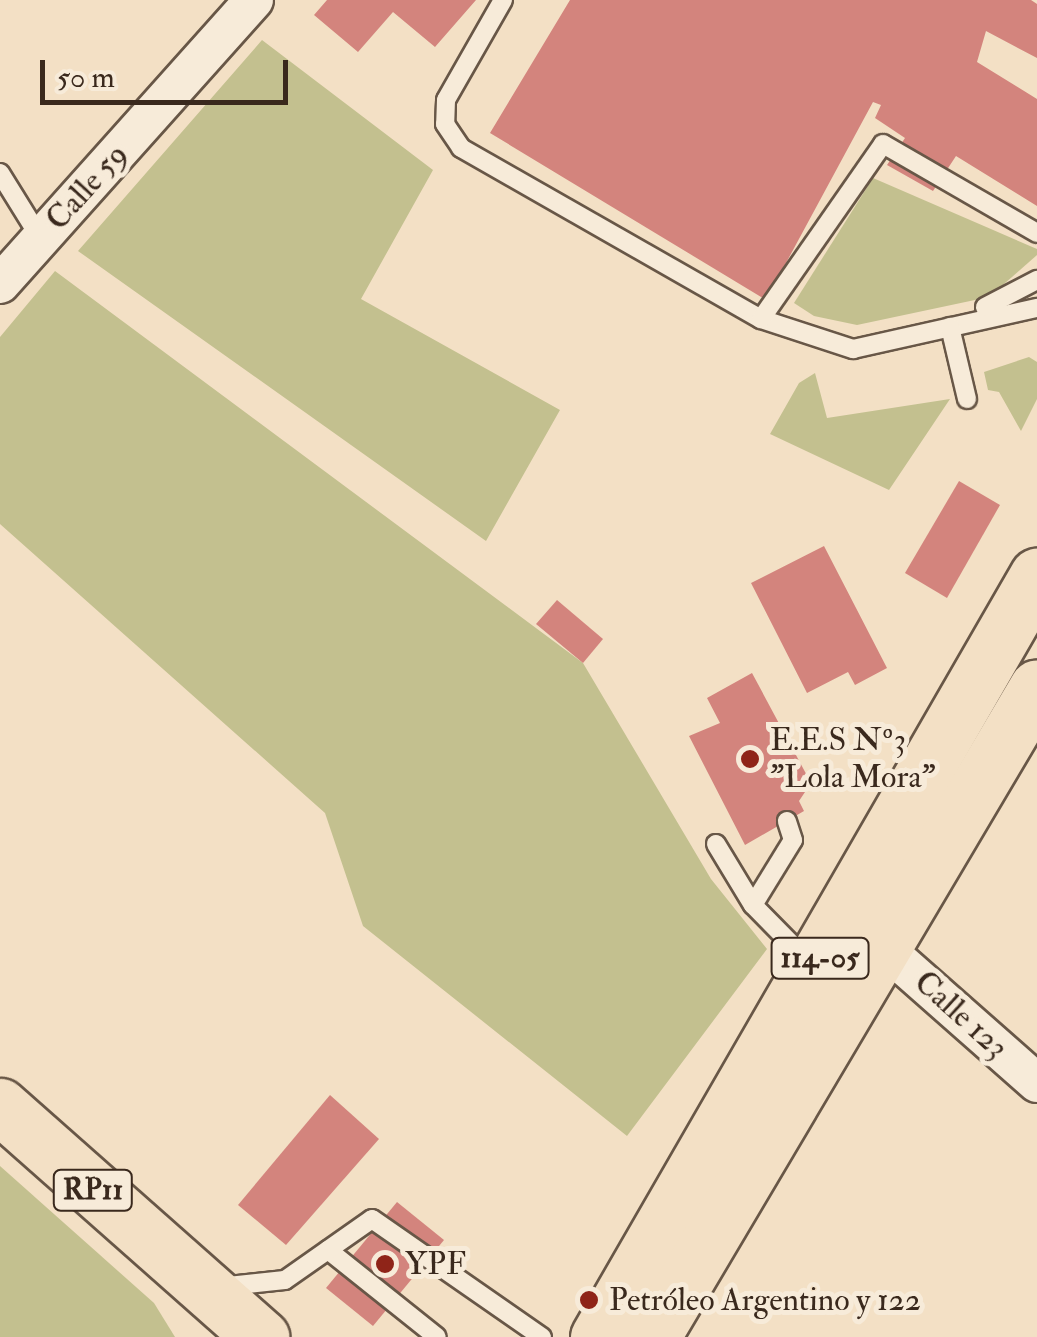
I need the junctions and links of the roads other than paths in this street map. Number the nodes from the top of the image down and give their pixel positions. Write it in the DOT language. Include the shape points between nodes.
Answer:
graph roads {
  1 [pos="254,0"];
  2 [pos="503,0"];
  3 [pos="0,173"];
  4 [pos="1037,233"];
  5 [pos="41,240"];
  6 [pos="1037,280"];
  7 [pos="0,284"];
  8 [pos="1037,308"];
  9 [pos="763,318"];
  10 [pos="950,327"];
  11 [pos="967,399"];
  12 [pos="1037,576"];
  13 [pos="1037,686"];
  14 [pos="787,821"];
  15 [pos="716,844"];
  16 [pos="753,905"];
  17 [pos="884,948"];
  18 [pos="814,968"];
  19 [pos="1037,1083"];
  20 [pos="0,1106"];
  21 [pos="328,1250"];
  22 [pos="202,1300"];
  23 [pos="261,1337"];
  24 [pos="437,1337"];
  25 [pos="542,1337"];
  26 [pos="598,1337"];
  27 [pos="652,1337"];
  1 -- 5 [label="street, Calle 59"];
  2 -- 9 [label="lane" via="446,100 445,124 461,148"];
  3 -- 5 [label="lane"];
  4 -- 9 [label="lane" via="883,144"];
  5 -- 7 [label="street, Calle 59"];
  6 -- 9 [label="lane" via="1003,302 854,338"];
  8 -- 10 [label="lane"];
  9 -- 10 [label="lane" via="854,348"];
  10 -- 11 [label="lane"];
  12 -- 18 [label="main road, 114-05"];
  13 -- 17 [label="main road, 114-05"];
  14 -- 16 [label="lane" via="793,840"];
  15 -- 16 [label="lane"];
  16 -- 18 [label="lane"];
  17 -- 19 [label="street, Calle 123"];
  17 -- 27 [label="main road, 114-05"];
  18 -- 26 [label="main road, 114-05"];
  20 -- 22 [label="main road, RP11"];
  21 -- 22 [label="lane" via="286,1280"];
  21 -- 24 [label="lane"];
  21 -- 25 [label="lane" via="372,1219"];
  22 -- 23 [label="main road, RP11"];
}
